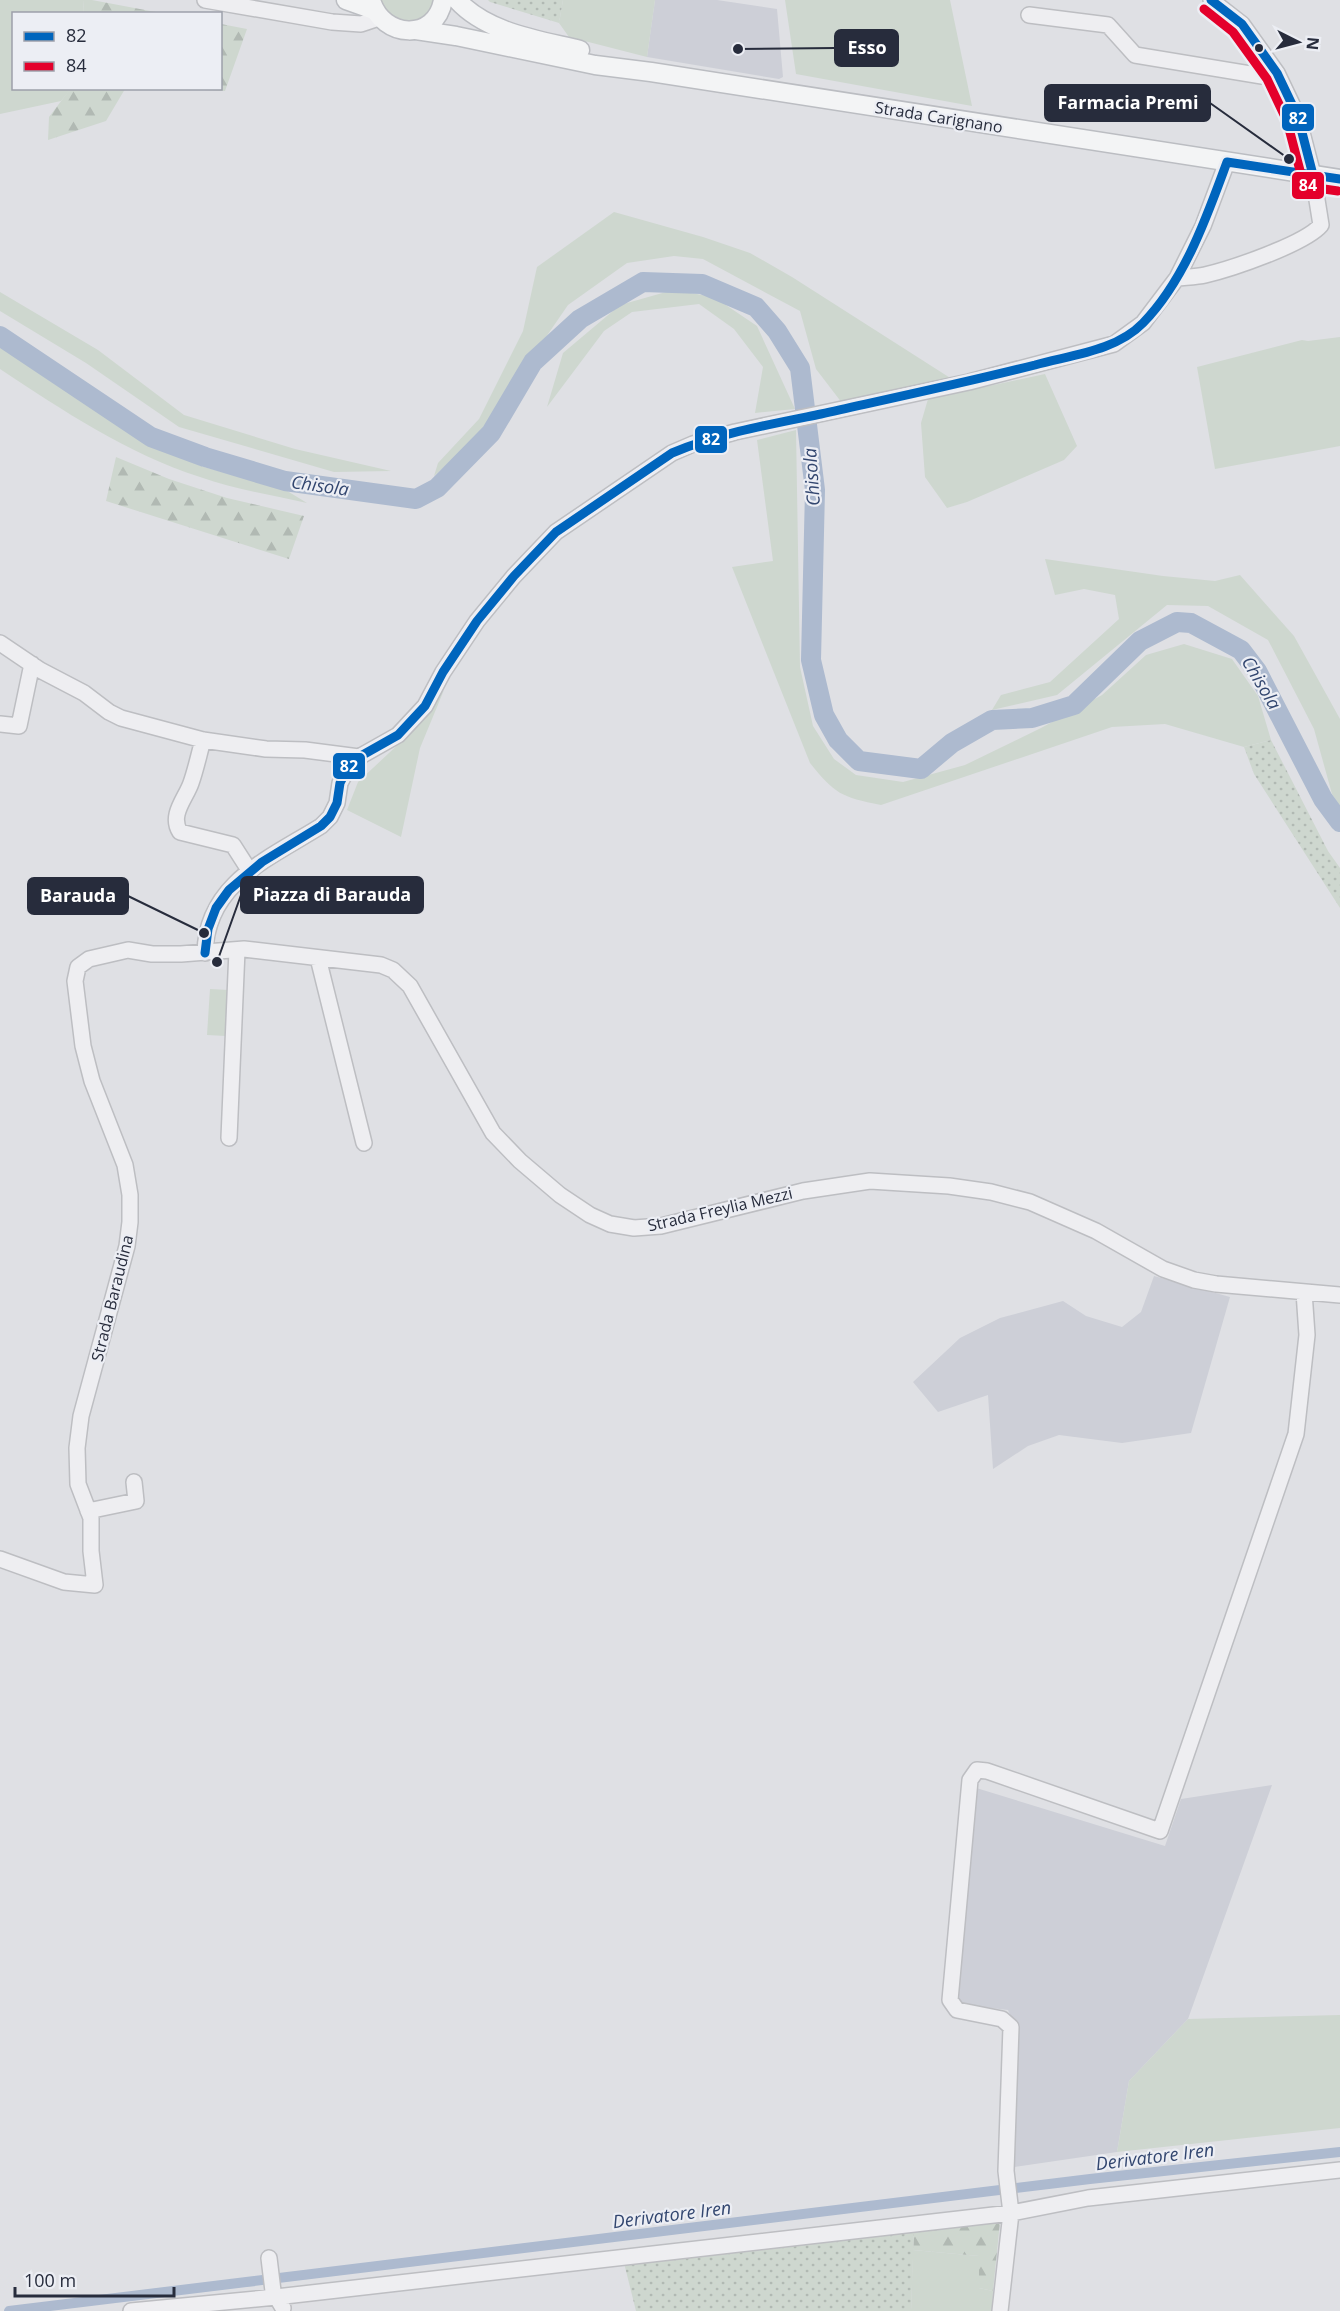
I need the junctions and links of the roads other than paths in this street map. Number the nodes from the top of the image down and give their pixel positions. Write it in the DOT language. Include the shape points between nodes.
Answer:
graph roads {
  1 [pos="205,0"];
  2 [pos="346,0"];
  3 [pos="443,0"];
  4 [pos="457,0"];
  5 [pos="1211,0"];
  6 [pos="374,9"];
  7 [pos="1029,15"];
  8 [pos="416,30"];
  9 [pos="651,72"];
  10 [pos="1277,73"];
  11 [pos="1227,162"];
  12 [pos="1313,175"];
  13 [pos="1340,179"];
  14 [pos="1177,278"];
  15 [pos="0,643"];
  16 [pos="32,664"];
  17 [pos="0,724"];
  18 [pos="203,741"];
  19 [pos="359,757"];
  20 [pos="249,870"];
  21 [pos="237,950"];
  22 [pos="205,953"];
  23 [pos="318,958"];
  24 [pos="229,1138"];
  25 [pos="364,1143"];
  26 [pos="1304,1292"];
  27 [pos="1340,1295"];
  28 [pos="134,1482"];
  29 [pos="88,1511"];
  30 [pos="0,1559"];
  31 [pos="1340,2170"];
  32 [pos="1011,2213"];
  33 [pos="269,2258"];
  34 [pos="277,2299"];
  35 [pos="131,2311"];
  36 [pos="1000,2311"];
  1 -- 6 [label="street" via="361,24"];
  2 -- 6 [label="main road"];
  3 -- 8 [label="main road" via="430,23"];
  4 -- 9 [label="main road" via="473,15 506,30"];
  5 -- 10 [label="street" via="1242,24"];
  6 -- 8 [label="main road" via="388,26"];
  7 -- 10 [label="street" via="1108,26 1135,55 1262,76"];
  8 -- 9 [label="main road"];
  9 -- 11 [label="main road, Strada Carignano"];
  10 -- 12 [label="street" via="1298,117"];
  11 -- 12 [label="main road, Strada Carignano"];
  11 -- 14 [label="street" via="1203,226"];
  12 -- 13 [label="main road"];
  12 -- 14 [label="street" via="1321,217 1321,225 1314,233 1204,276"];
  14 -- 19 [label="street" via="1143,323 1114,344 969,382 735,432 672,453 556,532 477,621 425,706 398,735"];
  15 -- 16 [label="street"];
  16 -- 17 [label="street" via="19,726"];
  16 -- 18 [label="street" via="121,718"];
  18 -- 19 [label="street"];
  18 -- 20 [label="street" via="176,824 180,831 233,845"];
  19 -- 20 [label="street" via="349,766 340,783 337,803 321,826"];
  20 -- 22 [label="street" via="229,889 213,914"];
  21 -- 22 [label="street, Strada Freylia Mezzi"];
  21 -- 23 [label="street, Strada Freylia Mezzi"];
  21 -- 24 [label="street"];
  22 -- 29 [label="street, Strada Baraudina" via="152,954 128,950 89,959 78,967 75,981 83,1046 92,1081 125,1165 130,1195 127,1246 81,1416 78,1484"];
  23 -- 25 [label="street"];
  23 -- 26 [label="street, Strada Freylia Mezzi" via="381,965 393,970 410,986 493,1133 560,1195 610,1224 634,1228 661,1226 803,1191 870,1181 949,1186 1030,1202 1096,1231 1163,1269 1194,1280"];
  26 -- 27 [label="street, Strada Freylia Mezzi"];
  26 -- 32 [label="street" via="1307,1335 1296,1434 1160,1832 987,1772 976,1770 970,1780 950,2000 957,2010 1002,2019 1011,2027 1006,2171"];
  28 -- 29 [label="street" via="136,1501"];
  29 -- 30 [label="street, Strada Baraudina" via="95,1585 64,1582"];
  31 -- 32 [label="street" via="1088,2198"];
  32 -- 34 [label="street"];
  32 -- 36 [label="street"];
  33 -- 34 [label="street"];
  34 -- 35 [label="street"];
}
